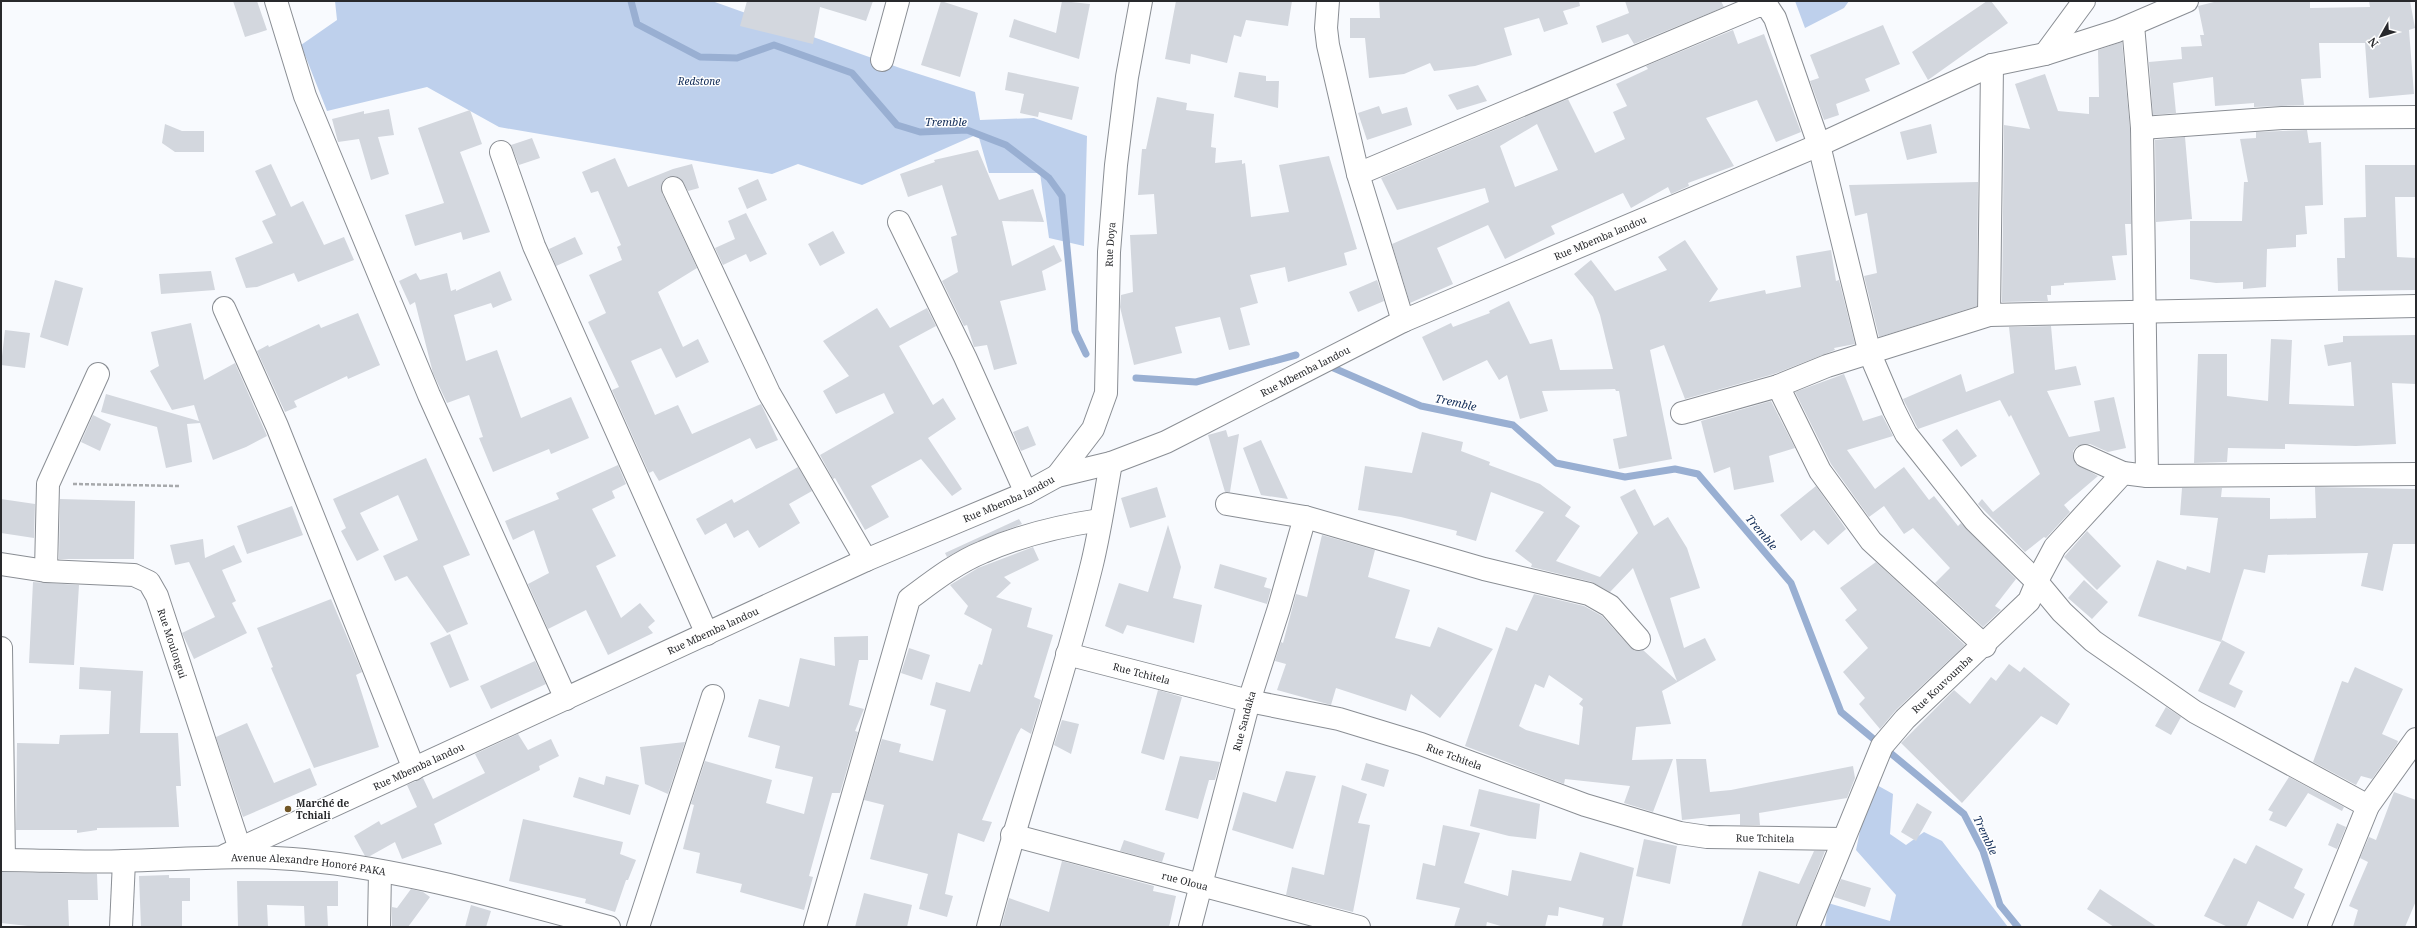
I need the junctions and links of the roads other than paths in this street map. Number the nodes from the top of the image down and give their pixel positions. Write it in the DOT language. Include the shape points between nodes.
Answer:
graph roads {
  1 [pos="276,1"];
  2 [pos="898,1"];
  3 [pos="1141,1"];
  4 [pos="1328,1"];
  5 [pos="2084,1"];
  6 [pos="2187,1"];
  7 [pos="2133,25"];
  8 [pos="2045,54"];
  9 [pos="882,60"];
  10 [pos="1992,65"];
  11 [pos="2416,117"];
  12 [pos="2142,128"];
  13 [pos="1819,146"];
  14 [pos="500,152"];
  15 [pos="1358,174"];
  16 [pos="673,188"];
  17 [pos="899,222"];
  18 [pos="2416,306"];
  19 [pos="224,308"];
  20 [pos="2145,311"];
  21 [pos="1989,315"];
  22 [pos="1403,321"];
  23 [pos="1870,354"];
  24 [pos="98,374"];
  25 [pos="1778,386"];
  26 [pos="1682,413"];
  27 [pos="2085,456"];
  28 [pos="1111,463"];
  29 [pos="2123,473"];
  30 [pos="2416,474"];
  31 [pos="1057,476"];
  32 [pos="2147,476"];
  33 [pos="1026,493"];
  34 [pos="1226,504"];
  35 [pos="1305,517"];
  36 [pos="1100,520"];
  37 [pos="866,560"];
  38 [pos="1,564"];
  39 [pos="46,571"];
  40 [pos="2037,582"];
  41 [pos="707,634"];
  42 [pos="1639,639"];
  43 [pos="1984,646"];
  44 [pos="1,648"];
  45 [pos="1068,654"];
  46 [pos="713,696"];
  47 [pos="566,699"];
  48 [pos="1249,701"];
  49 [pos="2416,739"];
  50 [pos="414,769"];
  51 [pos="2368,806"];
  52 [pos="1012,835"];
  53 [pos="1843,839"];
  54 [pos="233,852"];
  55 [pos="3,860"];
  56 [pos="124,861"];
  57 [pos="380,871"];
  58 [pos="1202,885"];
  59 [pos="121,927"];
  60 [pos="379,927"];
  61 [pos="610,927"];
  62 [pos="638,927"];
  63 [pos="815,927"];
  64 [pos="988,927"];
  65 [pos="1190,927"];
  66 [pos="1359,927"];
  67 [pos="1808,927"];
  68 [pos="2319,927"];
  1 -- 47 [label="street" via="308,104 430,396"];
  2 -- 9 [label="street"];
  3 -- 31 [label="street, Rue Doya" via="1127,77 1116,165 1109,252 1106,393 1093,429"];
  4 -- 15 [label="street" via="1328,45"];
  5 -- 8 [label="street"];
  6 -- 7 [label="street, Rue Mbemba landou"];
  7 -- 8 [label="street, Rue Mbemba landou"];
  7 -- 12 [label="street"];
  8 -- 10 [label="street, Rue Mbemba landou"];
  10 -- 13 [label="street, Rue Mbemba landou"];
  10 -- 21 [label="street"];
  11 -- 12 [label="street" via="2282,118"];
  12 -- 20 [label="street"];
  13 -- 15 [label="street" via="1776,18 1767,6 1757,6"];
  13 -- 22 [label="street, Rue Mbemba landou"];
  13 -- 23 [label="street"];
  14 -- 41 [label="street" via="534,246"];
  15 -- 22 [label="street"];
  16 -- 37 [label="street" via="769,393"];
  17 -- 33 [label="street" via="965,357"];
  18 -- 20 [label="street"];
  19 -- 50 [label="street" via="277,426"];
  20 -- 21 [label="street"];
  20 -- 32 [label="street"];
  21 -- 23 [label="street"];
  22 -- 28 [label="street, Rue Mbemba landou" via="1166,442"];
  23 -- 25 [label="street" via="1827,366"];
  23 -- 40 [label="street" via="1906,434 1975,521"];
  24 -- 39 [label="street" via="48,484"];
  25 -- 26 [label="street"];
  25 -- 43 [label="street" via="1820,471 1871,541"];
  27 -- 29 [label="street"];
  28 -- 31 [label="street, Rue Mbemba landou"];
  28 -- 36 [label="street"];
  29 -- 32 [label="street"];
  29 -- 40 [label="street, Rue Kouvoumba" via="2055,547"];
  30 -- 32 [label="street"];
  31 -- 33 [label="street, Rue Mbemba landou"];
  33 -- 37 [label="street, Rue Mbemba landou"];
  34 -- 35 [label="street"];
  35 -- 42 [label="street" via="1484,569 1589,594 1610,606"];
  35 -- 48 [label="street, Rue Sandaka"];
  36 -- 45 [label="street" via="1093,562"];
  36 -- 63 [label="street" via="1054,527 983,552 944,573 909,599"];
  37 -- 41 [label="street, Rue Mbemba landou"];
  38 -- 39 [label="street, Rue Moulongui"];
  39 -- 54 [label="street, Rue Moulongui" via="134,575 149,582 157,596"];
  40 -- 43 [label="street, Rue Kouvoumba" via="2029,601"];
  40 -- 51 [label="street" via="2062,612 2093,641 2195,712"];
  41 -- 47 [label="street, Rue Mbemba landou"];
  43 -- 53 [label="street, Rue Kouvoumba" via="1890,734 1882,746"];
  44 -- 55 [label="street"];
  45 -- 48 [label="street, Rue Tchitela"];
  45 -- 52 [label="street"];
  46 -- 62 [label="street"];
  47 -- 50 [label="street, Rue Mbemba landou"];
  48 -- 53 [label="street, Rue Tchitela" via="1339,719 1421,744 1585,805 1680,833 1707,837"];
  48 -- 58 [label="street, Rue Sandaka"];
  49 -- 51 [label="street"];
  50 -- 54 [label="street, Rue Mbemba landou"];
  51 -- 68 [label="street"];
  52 -- 58 [label="street, rue Oloua"];
  52 -- 64 [label="street"];
  53 -- 67 [label="street, Rue Kouvoumba"];
  54 -- 56 [label="street, Avenue Alexandre Honoré PAKA"];
  54 -- 57 [label="street, Avenue Alexandre Honoré PAKA"];
  55 -- 56 [label="street, Avenue Alexandre Honoré PAKA"];
  56 -- 59 [label="street"];
  57 -- 60 [label="street"];
  57 -- 61 [label="street, Avenue Alexandre Honoré PAKA" via="468,889"];
  58 -- 65 [label="street, Rue Sandaka"];
  58 -- 66 [label="street, rue Oloua"];
}
